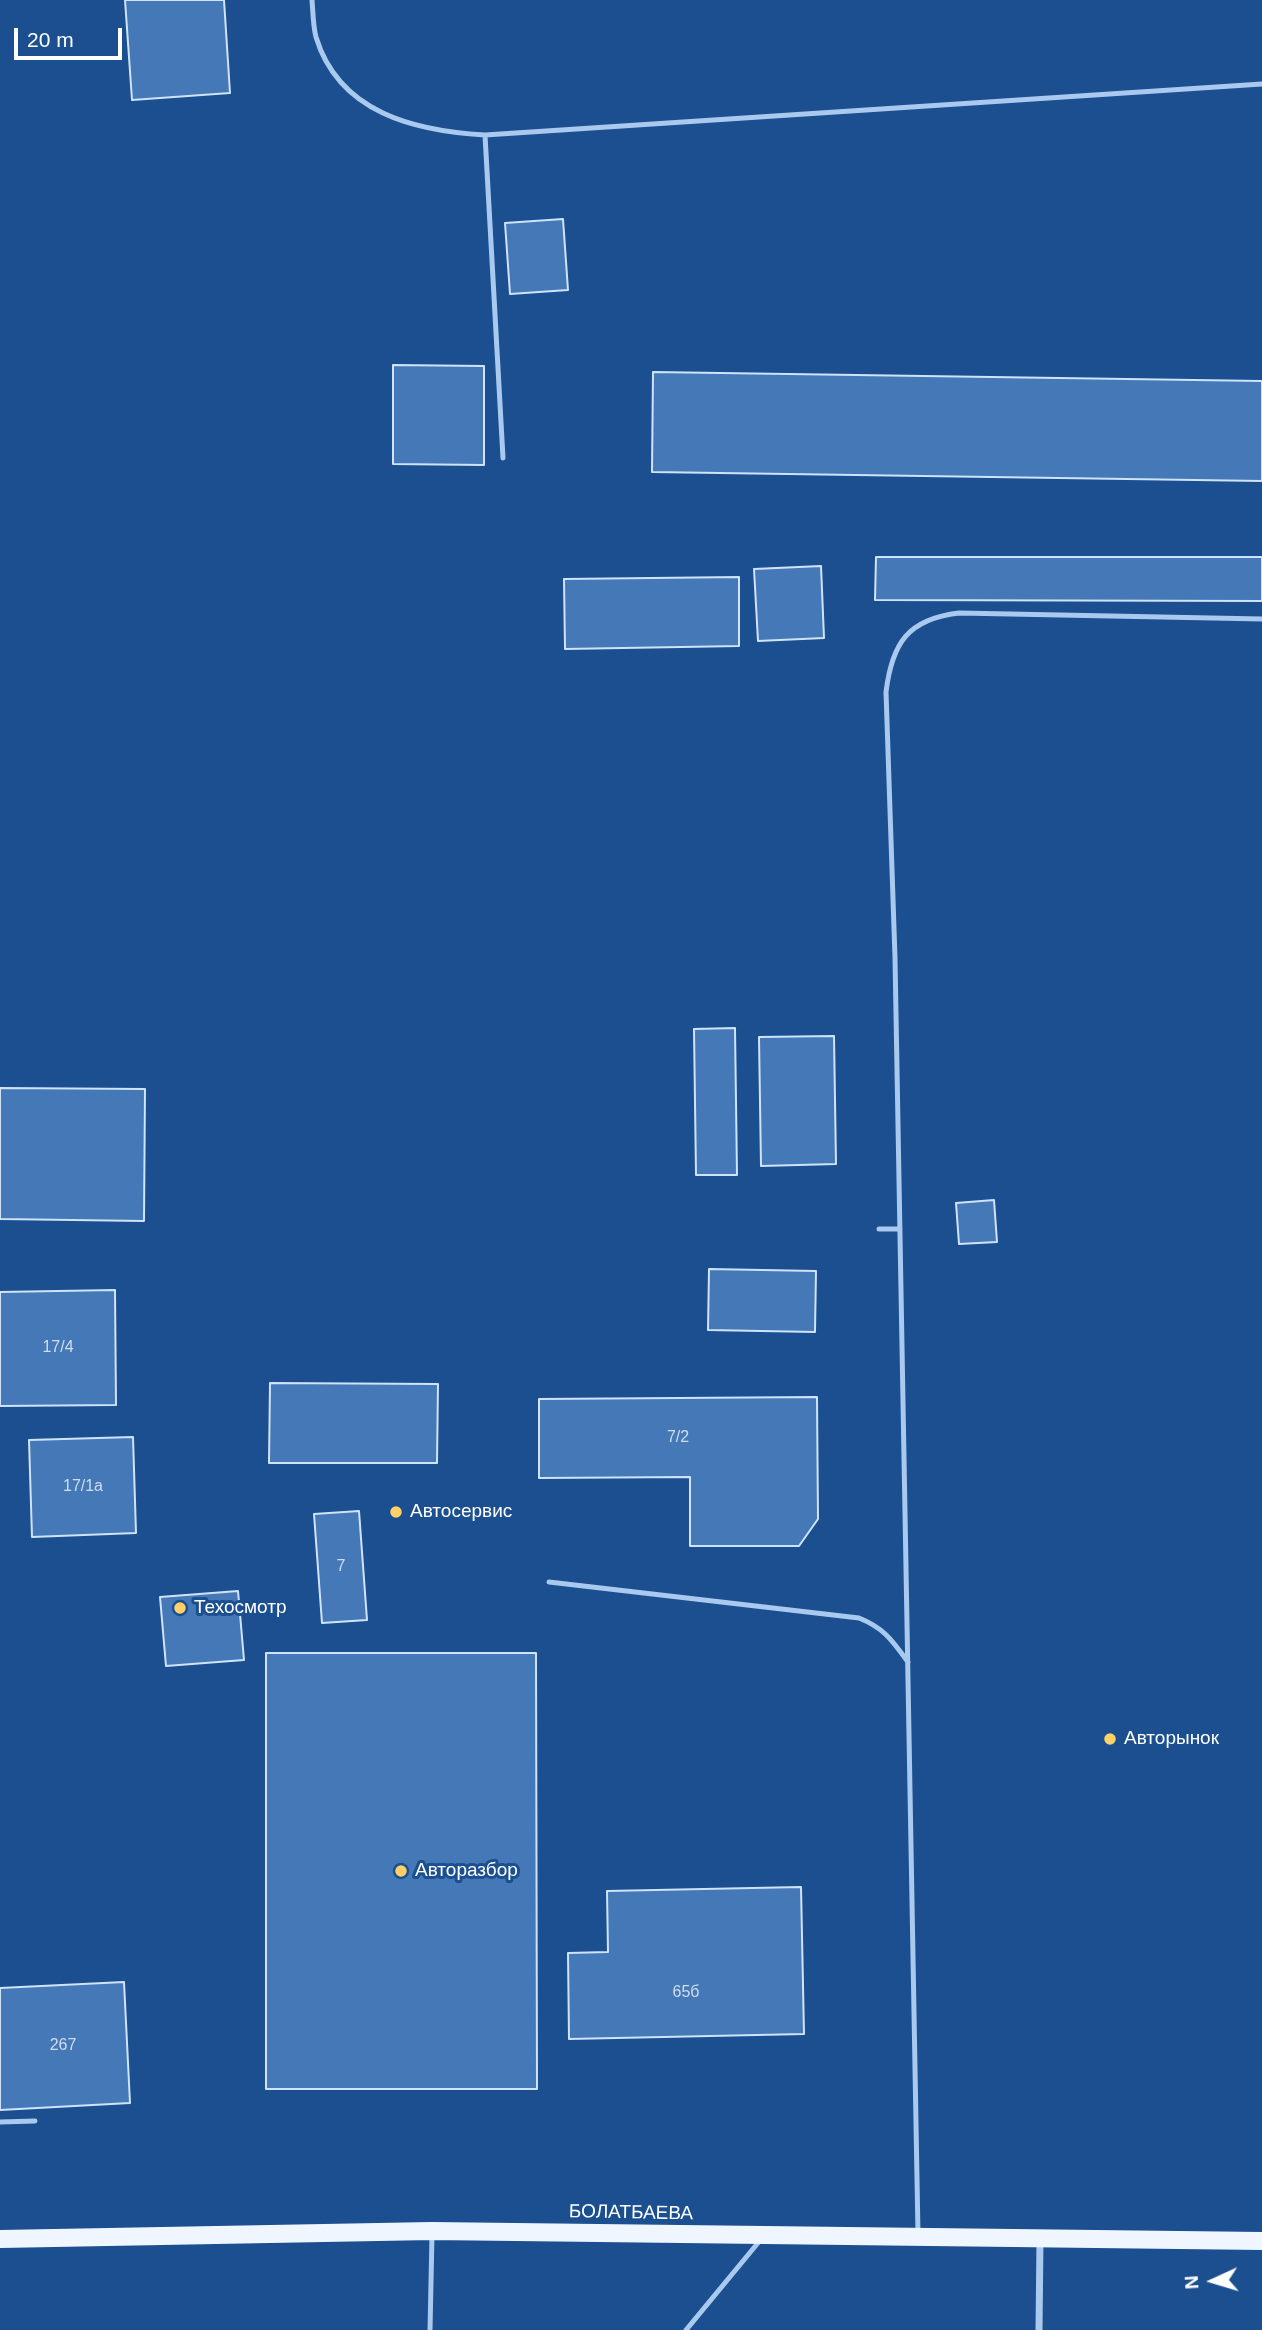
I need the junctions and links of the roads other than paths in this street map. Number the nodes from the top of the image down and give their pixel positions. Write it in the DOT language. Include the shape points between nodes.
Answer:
graph roads {
  1 [pos="312,0"];
  2 [pos="1262,85"];
  3 [pos="485,135"];
  4 [pos="503,458"];
  5 [pos="1262,618"];
  6 [pos="900,1228"];
  7 [pos="878,1229"];
  8 [pos="549,1582"];
  9 [pos="908,1662"];
  10 [pos="35,2121"];
  11 [pos="0,2122"];
  12 [pos="432,2231"];
  13 [pos="764,2236"];
  14 [pos="918,2237"];
  15 [pos="1040,2238"];
  16 [pos="0,2239"];
  17 [pos="1262,2241"];
  18 [pos="430,2330"];
  19 [pos="686,2330"];
  20 [pos="1039,2330"];
  1 -- 3 [label="lane" via="315,35 326,62 346,90 408,124 446,133"];
  2 -- 3 [label="lane"];
  3 -- 4 [label="lane"];
  5 -- 6 [label="lane" via="959,613 912,628 894,653 886,692"];
  6 -- 7 [label="lane"];
  6 -- 9 [label="lane"];
  8 -- 9 [label="lane" via="859,1618 890,1636"];
  9 -- 14 [label="lane"];
  10 -- 11 [label="lane"];
  12 -- 13 [label="main road, БОЛАТБАЕВА"];
  12 -- 16 [label="main road, БОЛАТБАЕВА"];
  12 -- 18 [label="lane"];
  13 -- 14 [label="main road, БОЛАТБАЕВА"];
  13 -- 19 [label="lane"];
  14 -- 15 [label="main road, БОЛАТБАЕВА"];
  15 -- 17 [label="main road, БОЛАТБАЕВА"];
  15 -- 20 [label="street"];
}
